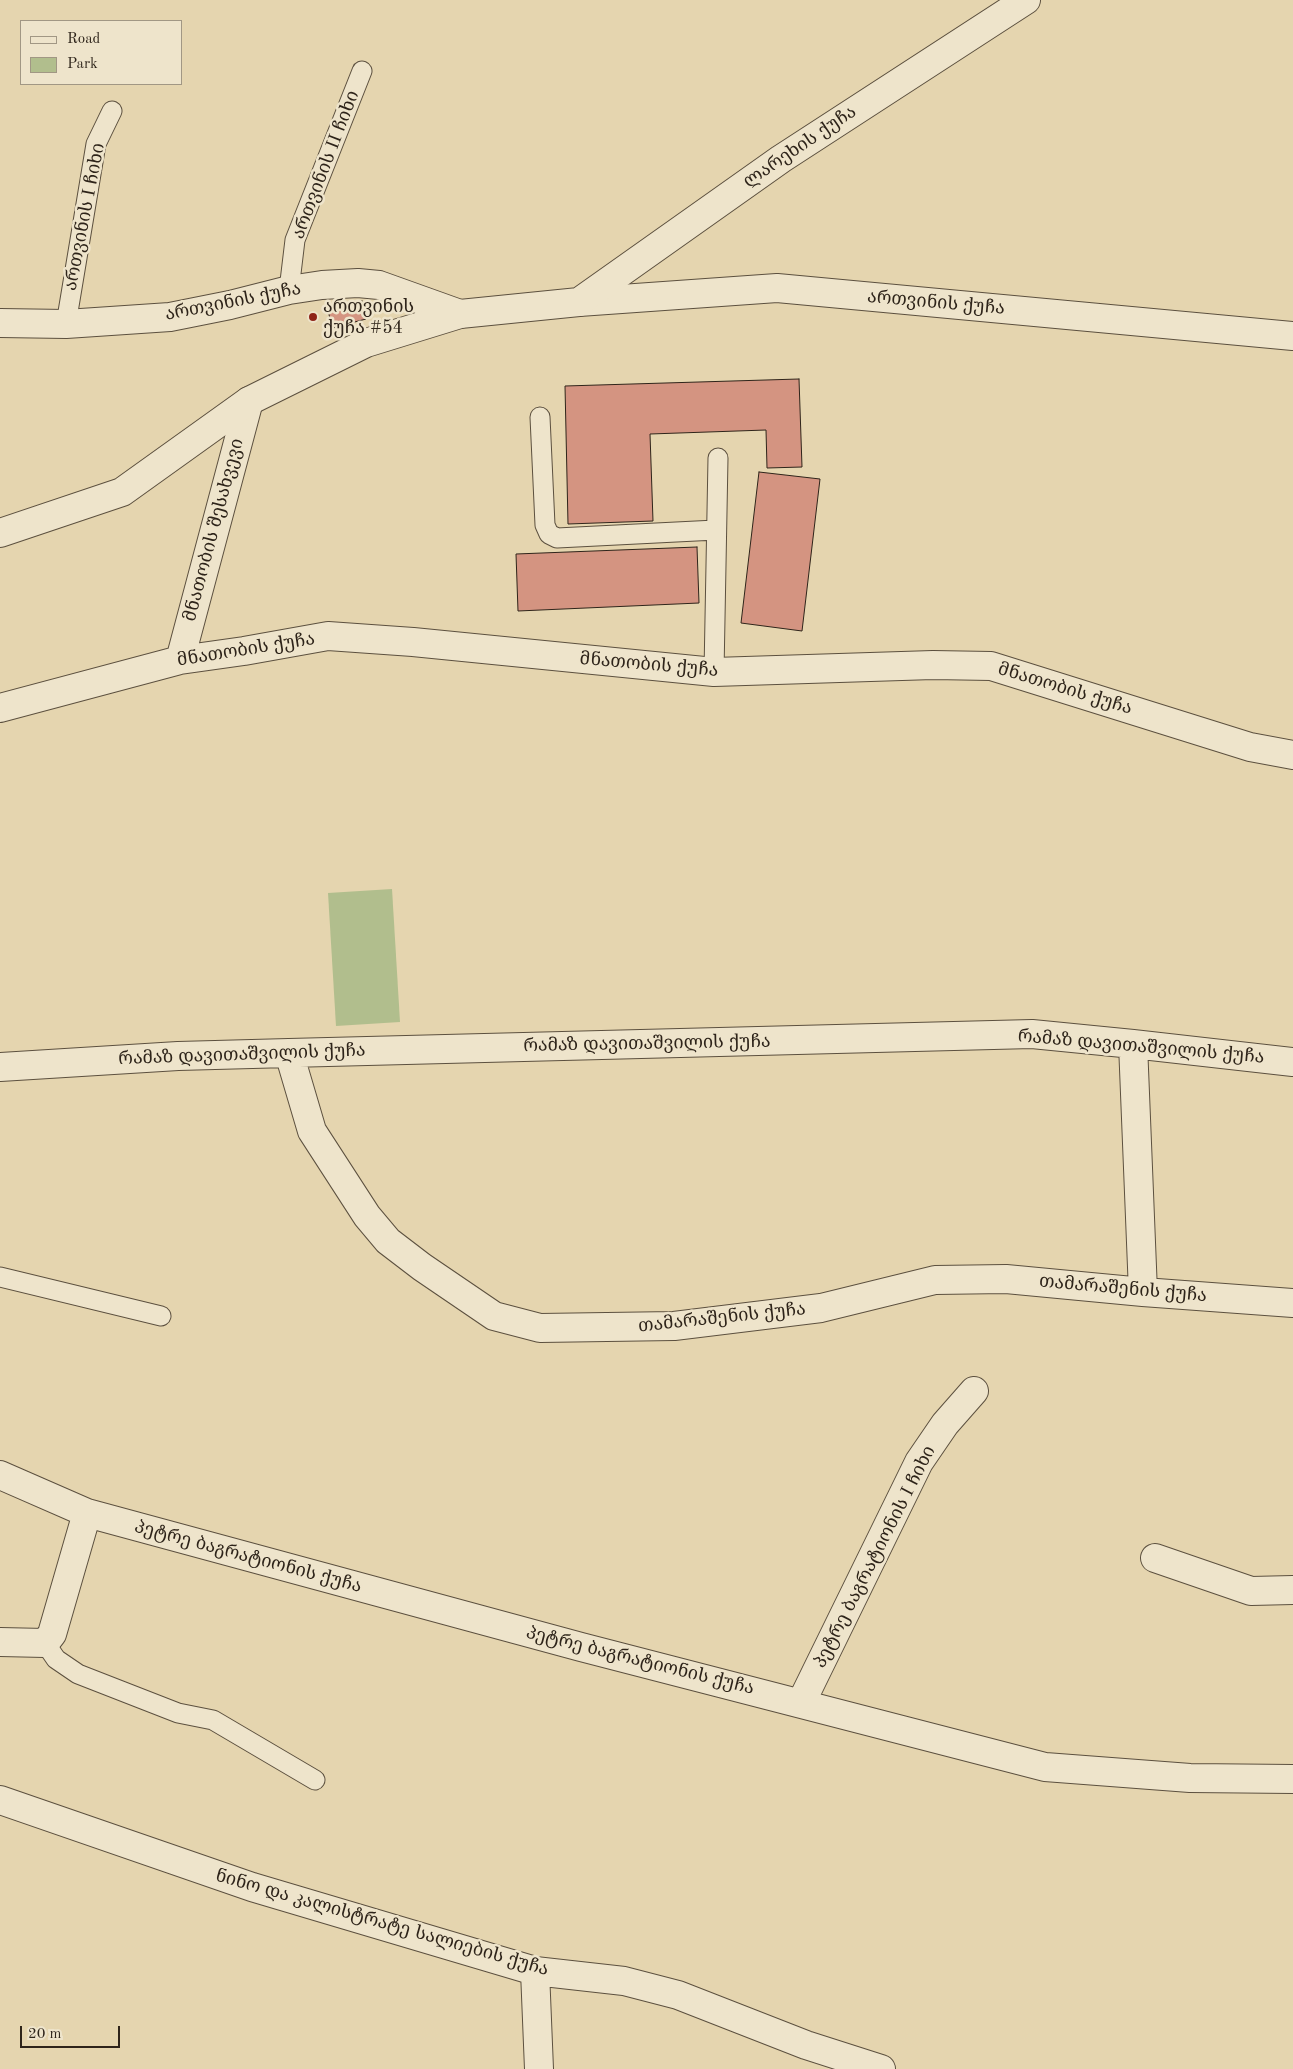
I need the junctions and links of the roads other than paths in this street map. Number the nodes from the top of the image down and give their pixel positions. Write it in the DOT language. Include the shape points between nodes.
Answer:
graph roads {
  1 [pos="1026,0"];
  2 [pos="362,72"];
  3 [pos="112,112"];
  4 [pos="290,290"];
  5 [pos="579,302"];
  6 [pos="460,314"];
  7 [pos="0,322"];
  8 [pos="66,324"];
  9 [pos="1293,336"];
  10 [pos="249,401"];
  11 [pos="540,417"];
  12 [pos="718,458"];
  13 [pos="716,530"];
  14 [pos="0,533"];
  15 [pos="180,660"];
  16 [pos="714,672"];
  17 [pos="0,708"];
  18 [pos="1293,755"];
  19 [pos="1133,1044"];
  20 [pos="289,1053"];
  21 [pos="1293,1062"];
  22 [pos="0,1067"];
  23 [pos="0,1277"];
  24 [pos="1143,1292"];
  25 [pos="1293,1303"];
  26 [pos="161,1316"];
  27 [pos="974,1391"];
  28 [pos="0,1475"];
  29 [pos="87,1514"];
  30 [pos="1155,1558"];
  31 [pos="1293,1590"];
  32 [pos="0,1642"];
  33 [pos="45,1643"];
  34 [pos="801,1703"];
  35 [pos="1293,1779"];
  36 [pos="315,1780"];
  37 [pos="0,1800"];
  38 [pos="536,1971"];
  39 [pos="539,2069"];
  40 [pos="881,2069"];
  1 -- 5 [label="street, ლარეხის ქუჩა" via="781,159"];
  2 -- 4 [label="lane, ართვინის II ჩიხი" via="295,240"];
  3 -- 8 [label="lane, ართვინის I ჩიხი" via="96,144"];
  4 -- 6 [label="street, ართვინის ქუჩა" via="322,285 379,285"];
  4 -- 8 [label="street, ართვინის ქუჩა" via="170,317"];
  5 -- 6 [label="street, ართვინის ქუჩა"];
  5 -- 9 [label="street, ართვინის ქუჩა" via="777,288"];
  6 -- 10 [label="street" via="366,343"];
  7 -- 8 [label="street, ართვინის ქუჩა"];
  10 -- 14 [label="street" via="122,492"];
  10 -- 15 [label="street, მნათობის შესახვევი"];
  11 -- 13 [label="lane" via="549,534 557,538"];
  12 -- 13 [label="lane"];
  13 -- 16 [label="lane"];
  15 -- 16 [label="street, მნათობის ქუჩა" via="328,636"];
  15 -- 17 [label="street, მნათობის ქუჩა"];
  16 -- 18 [label="street, მნათობის ქუჩა" via="991,666 1250,747"];
  19 -- 20 [label="street, რამაზ დავითაშვილის ქუჩა" via="1032,1034"];
  19 -- 21 [label="street, რამაზ დავითაშვილის ქუჩა"];
  19 -- 24 [label="street"];
  20 -- 22 [label="street, რამაზ დავითაშვილის ქუჩა"];
  20 -- 24 [label="street, თამარაშენის ქუჩა" via="312,1131 367,1216 395,1246 494,1316 540,1328 674,1326 821,1308 935,1280 1006,1279"];
  23 -- 26 [label="lane"];
  24 -- 25 [label="street, თამარაშენის ქუჩა"];
  27 -- 34 [label="street, პეტრე ბაგრატიონის I ჩიხი" via="945,1424 920,1462"];
  28 -- 29 [label="street, პეტრე ბაგრატიონის ქუჩა"];
  29 -- 33 [label="street" via="52,1634"];
  29 -- 34 [label="street, პეტრე ბაგრატიონის ქუჩა"];
  30 -- 31 [label="street" via="1251,1592"];
  32 -- 33 [label="street"];
  33 -- 36 [label="lane" via="56,1659 78,1674 178,1713 213,1720"];
  34 -- 35 [label="street, პეტრე ბაგრატიონის ქუჩა" via="1045,1767 1190,1778"];
  37 -- 38 [label="street, ნინო და კალისტრატე სალიების ქუჩა" via="252,1887"];
  38 -- 39 [label="street"];
  38 -- 40 [label="street, ნინო და კალისტრატე სალიების ქუჩა" via="624,1981 678,1995 806,2045"];
}
